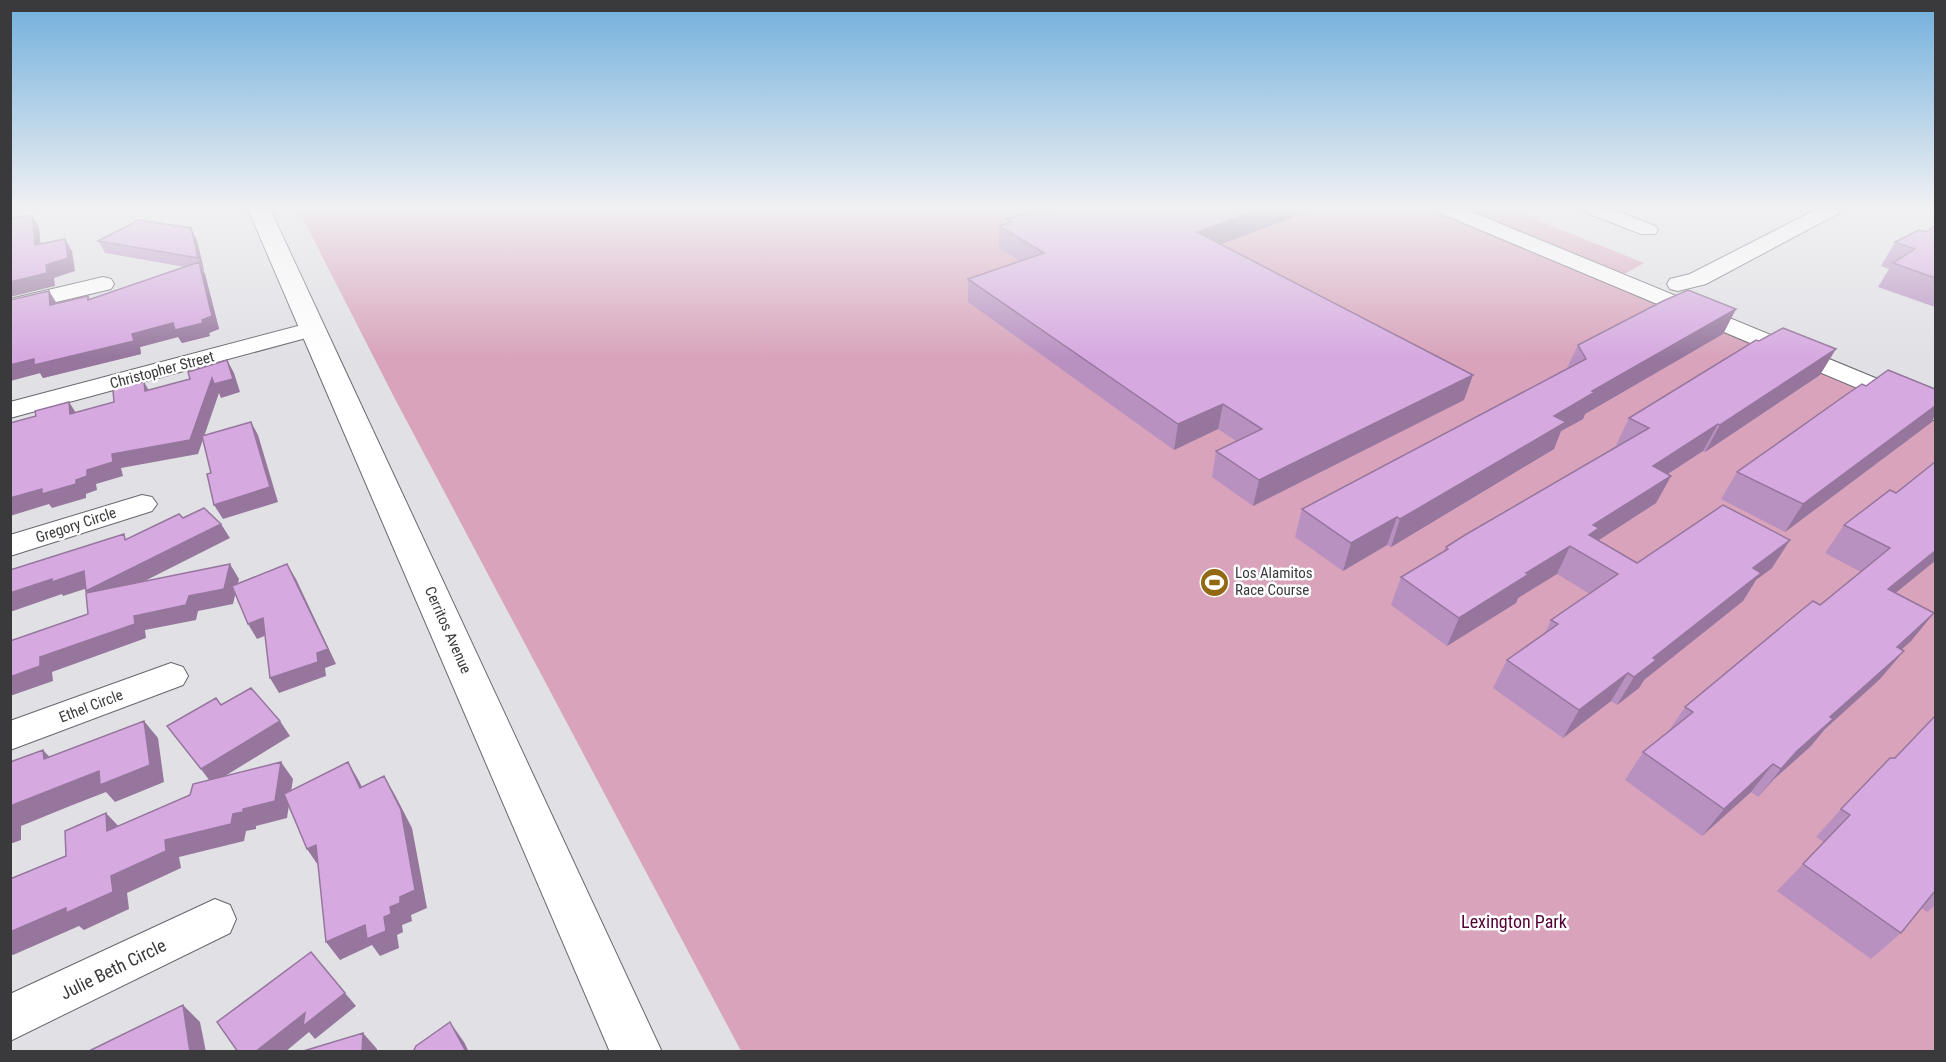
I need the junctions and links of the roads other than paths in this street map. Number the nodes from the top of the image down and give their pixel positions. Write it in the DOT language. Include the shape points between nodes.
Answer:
graph roads {
  1 [pos="281,259"];
  2 [pos="1566,259"];
  3 [pos="1737,259"];
  4 [pos="103,284"];
  5 [pos="1677,284"];
  6 [pos="10,306"];
  7 [pos="313,329"];
  8 [pos="10,410"];
  9 [pos="1935,413"];
  10 [pos="142,504"];
  11 [pos="10,546"];
  12 [pos="171,676"];
  13 [pos="10,736"];
  14 [pos="215,919"];
  15 [pos="10,1018"];
  16 [pos="636,1052"];
  1 -- 7 [label="main road, Cerritos Avenue"];
  2 -- 9 [label="street"];
  3 -- 5 [label="street" via="1698,279"];
  4 -- 6 [label="street"];
  7 -- 8 [label="street, Christopher Street"];
  7 -- 16 [label="main road, Cerritos Avenue"];
  10 -- 11 [label="street, Gregory Circle"];
  12 -- 13 [label="street, Ethel Circle"];
  14 -- 15 [label="street, Julie Beth Circle"];
}
